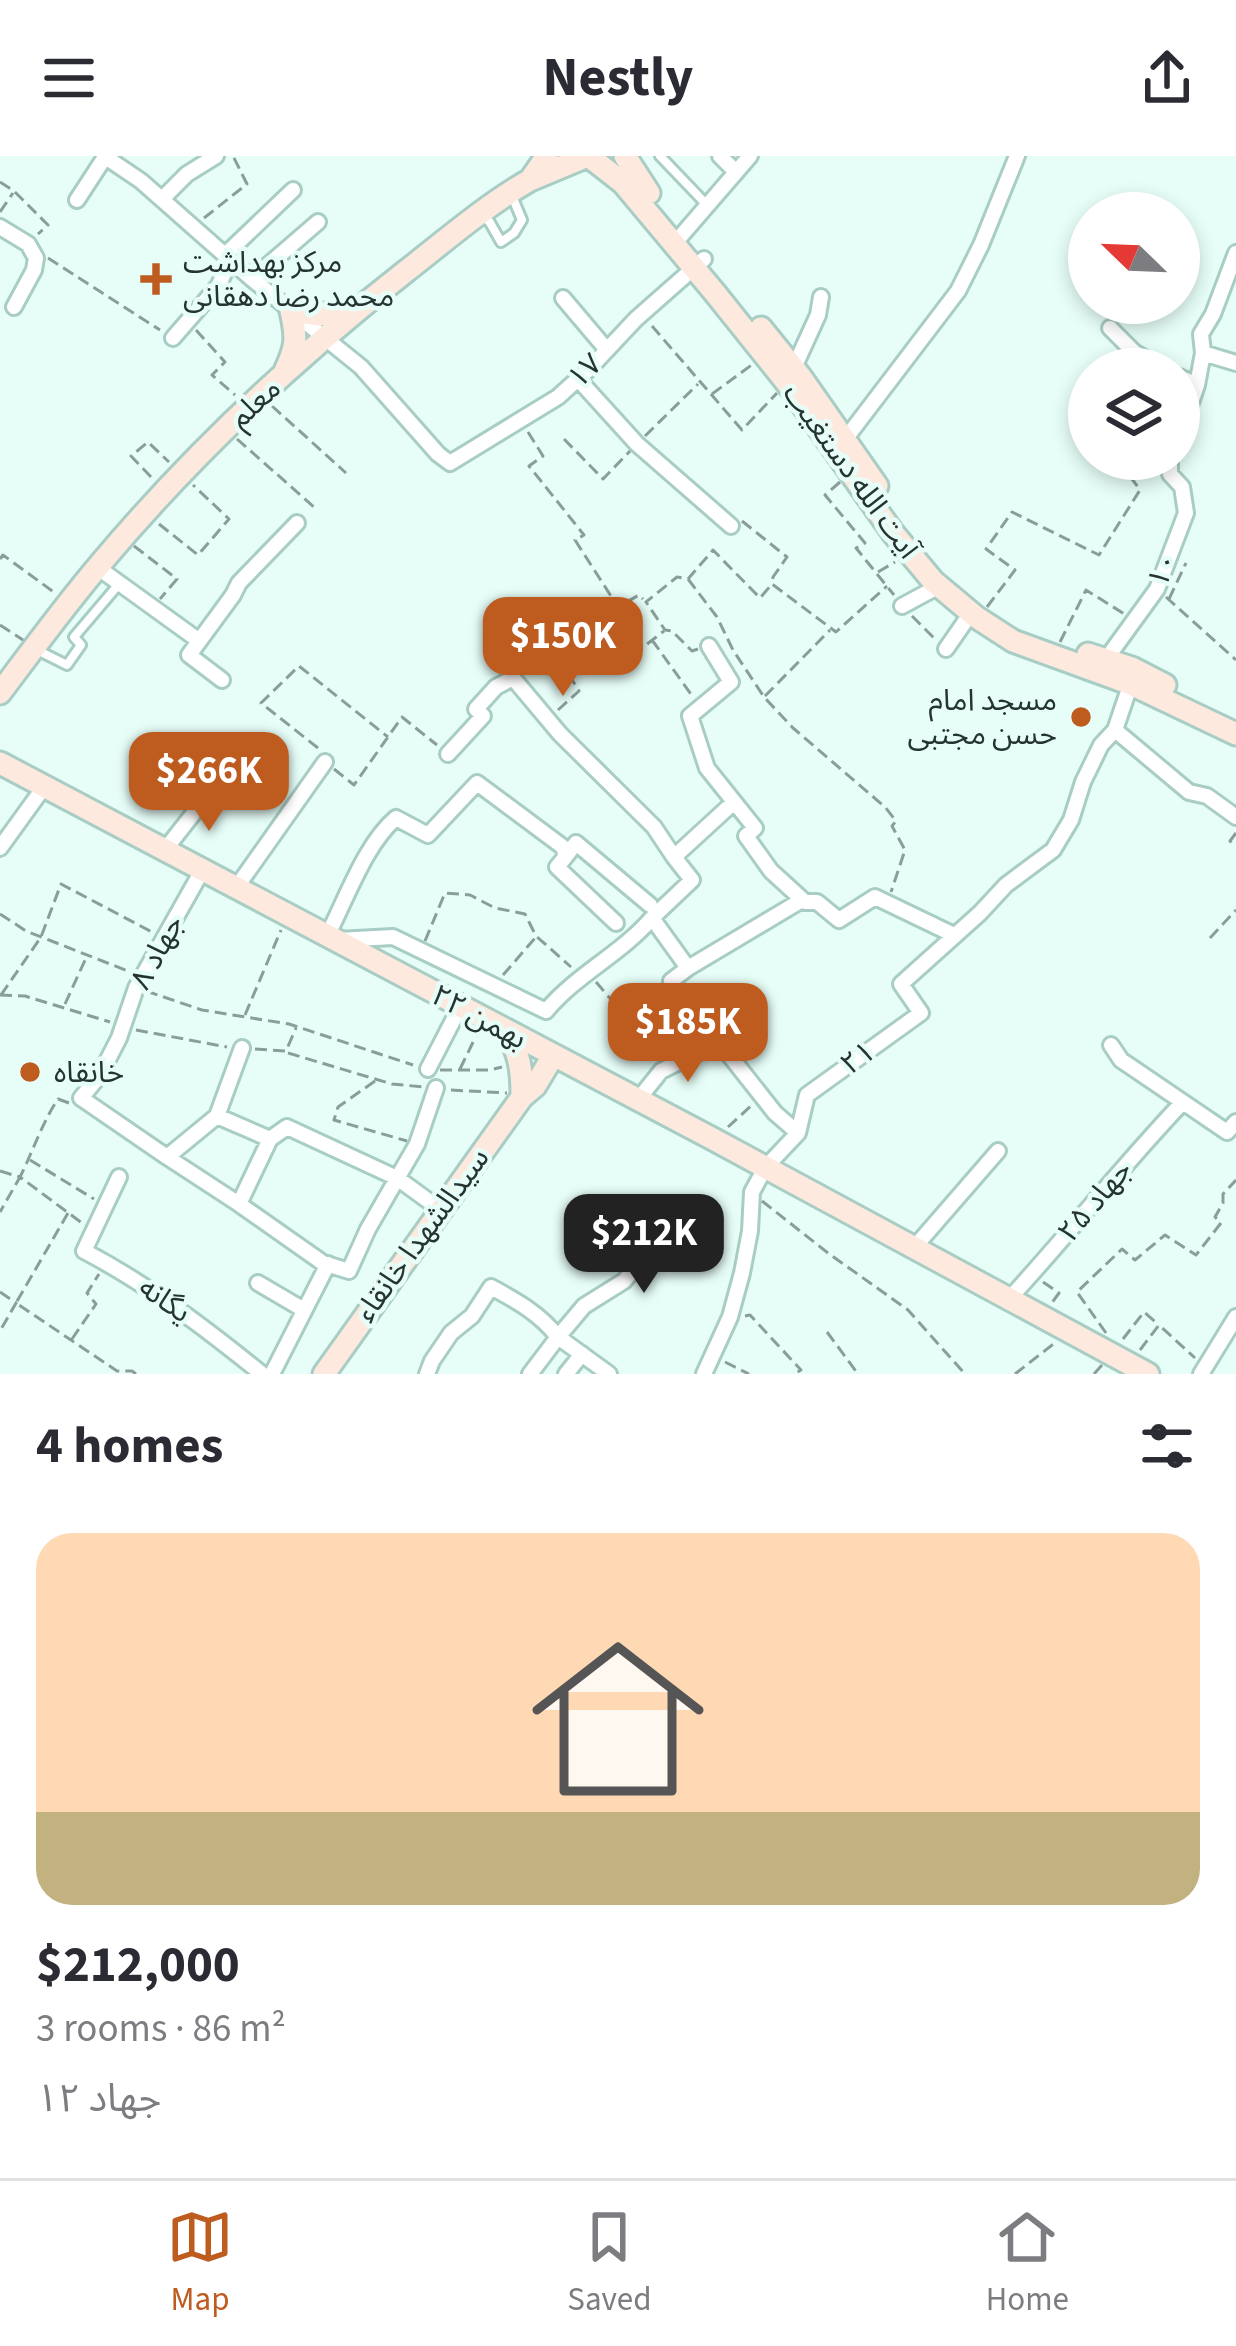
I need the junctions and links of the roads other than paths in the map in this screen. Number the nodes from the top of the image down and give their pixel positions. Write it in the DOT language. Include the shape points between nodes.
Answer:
graph roads {
  1 [pos="105,156"];
  2 [pos="216,156"];
  3 [pos="548,156"];
  4 [pos="625,156"];
  5 [pos="660,156"];
  6 [pos="720,156"];
  7 [pos="750,156"];
  8 [pos="1017,156"];
  9 [pos="591,157"];
  10 [pos="736,172"];
  11 [pos="520,186"];
  12 [pos="293,190"];
  13 [pos="161,199"];
  14 [pos="77,200"];
  15 [pos="707,205"];
  16 [pos="478,215"];
  17 [pos="318,222"];
  18 [pos="0,227"];
  19 [pos="679,239"];
  20 [pos="1236,253"];
  21 [pos="227,257"];
  22 [pos="699,264"];
  23 [pos="252,279"];
  24 [pos="820,297"];
  25 [pos="563,298"];
  26 [pos="365,303"];
  27 [pos="14,307"];
  28 [pos="291,311"];
  29 [pos="1110,328"];
  30 [pos="173,338"];
  31 [pos="323,338"];
  32 [pos="1130,348"];
  33 [pos="607,350"];
  34 [pos="1203,353"];
  35 [pos="1236,363"];
  36 [pos="1200,370"];
  37 [pos="283,377"];
  38 [pos="788,377"];
  39 [pos="578,379"];
  40 [pos="840,446"];
  41 [pos="1176,480"];
  42 [pos="1190,480"];
  43 [pos="1182,487"];
  44 [pos="297,523"];
  45 [pos="731,526"];
  46 [pos="97,567"];
  47 [pos="119,583"];
  48 [pos="939,586"];
  49 [pos="902,605"];
  50 [pos="978,611"];
  51 [pos="198,640"];
  52 [pos="709,646"];
  53 [pos="34,648"];
  54 [pos="946,649"];
  55 [pos="1102,666"];
  56 [pos="1133,677"];
  57 [pos="222,680"];
  58 [pos="0,691"];
  59 [pos="1236,718"];
  60 [pos="1115,730"];
  61 [pos="1236,734"];
  62 [pos="448,754"];
  63 [pos="326,762"];
  64 [pos="0,763"];
  65 [pos="215,786"];
  66 [pos="44,787"];
  67 [pos="734,802"];
  68 [pos="1236,817"];
  69 [pos="0,848"];
  70 [pos="164,850"];
  71 [pos="566,856"];
  72 [pos="674,857"];
  73 [pos="202,869"];
  74 [pos="236,888"];
  75 [pos="802,900"];
  76 [pos="651,911"];
  77 [pos="616,923"];
  78 [pos="954,935"];
  79 [pos="331,938"];
  80 [pos="688,968"];
  81 [pos="460,1007"];
  82 [pos="506,1031"];
  83 [pos="717,1043"];
  84 [pos="1111,1045"];
  85 [pos="242,1048"];
  86 [pos="549,1054"];
  87 [pos="428,1070"];
  88 [pos="590,1076"];
  89 [pos="436,1088"];
  90 [pos="521,1098"];
  91 [pos="637,1101"];
  92 [pos="1182,1103"];
  93 [pos="217,1116"];
  94 [pos="1231,1127"];
  95 [pos="798,1133"];
  96 [pos="270,1139"];
  97 [pos="998,1151"];
  98 [pos="167,1157"];
  99 [pos="765,1168"];
  100 [pos="119,1177"];
  101 [pos="397,1178"];
  102 [pos="239,1204"];
  103 [pos="664,1207"];
  104 [pos="441,1210"];
  105 [pos="913,1249"];
  106 [pos="328,1264"];
  107 [pos="258,1282"];
  108 [pos="1009,1299"];
  109 [pos="304,1310"];
  110 [pos="1236,1317"];
  111 [pos="558,1337"];
  112 [pos="582,1354"];
  113 [pos="1139,1369"];
  114 [pos="1203,1371"];
  115 [pos="260,1374"];
  116 [pos="272,1374"];
  117 [pos="324,1374"];
  118 [pos="427,1374"];
  119 [pos="530,1374"];
  120 [pos="566,1374"];
  121 [pos="609,1374"];
  122 [pos="704,1374"];
  1 -- 13 [label="street"];
  1 -- 14 [label="street"];
  2 -- 13 [label="street"];
  3 -- 11 [label="main road"];
  4 -- 19 [label="main road, آیت الله دستغیب"];
  5 -- 15 [label="lane"];
  6 -- 10 [label="street"];
  7 -- 10 [label="street"];
  8 -- 40 [label="street" via="958,291"];
  9 -- 11 [label="main road"];
  9 -- 19 [label="main road, آیت الله دستغیب"];
  10 -- 15 [label="street"];
  11 -- 16 [label="main road, معلم"];
  11 -- 16 [label="lane" via="522,220 501,242"];
  12 -- 21 [label="street"];
  13 -- 21 [label="street"];
  15 -- 19 [label="street"];
  16 -- 26 [label="main road, معلم"];
  17 -- 23 [label="street"];
  18 -- 27 [label="street" via="32,251 34,270"];
  19 -- 22 [label="main road, آیت الله دستغیب"];
  20 -- 34 [label="street" via="1202,334"];
  21 -- 23 [label="street"];
  21 -- 30 [label="street" via="218,285"];
  22 -- 33 [label="street, ۱۷"];
  22 -- 38 [label="main road, آیت الله دستغیب"];
  22 -- 38 [label="main road, آیت الله دستغیب"];
  23 -- 28 [label="street"];
  24 -- 38 [label="street"];
  25 -- 33 [label="street"];
  26 -- 28 [label="main road" via="334,314"];
  26 -- 31 [label="main road, معلم"];
  28 -- 31 [label="street"];
  28 -- 37 [label="main road" via="295,349"];
  29 -- 32 [label="street"];
  31 -- 37 [label="main road, معلم"];
  31 -- 39 [label="street, ۱۷" via="450,463"];
  33 -- 39 [label="street, ۱۷"];
  34 -- 35 [label="street"];
  34 -- 36 [label="street"];
  37 -- 46 [label="main road, معلم"];
  38 -- 40 [label="main road, آیت الله دستغیب"];
  39 -- 45 [label="street"];
  40 -- 48 [label="main road, آیت الله دستغیب"];
  40 -- 50 [label="main road, آیت الله دستغیب"];
  41 -- 43 [label="street"];
  42 -- 43 [label="street"];
  43 -- 55 [label="street, ۱۰" via="1186,513 1163,594"];
  44 -- 51 [label="street" via="238,583"];
  46 -- 47 [label="street"];
  46 -- 53 [label="main road, معلم"];
  47 -- 51 [label="street"];
  47 -- 53 [label="lane" via="74,637 81,645 68,665"];
  48 -- 49 [label="street"];
  48 -- 50 [label="main road, آیت الله دستغیب"];
  50 -- 54 [label="street"];
  50 -- 55 [label="main road, آیت الله دستغیب"];
  50 -- 55 [label="main road, آیت الله دستغیب" via="1012,640"];
  51 -- 57 [label="street" via="189,655"];
  52 -- 67 [label="street" via="731,682 690,716 707,768"];
  53 -- 58 [label="main road, معلم"];
  55 -- 56 [label="main road, آیت الله دستغیب"];
  56 -- 59 [label="main road, آیت الله دستغیب"];
  56 -- 60 [label="street"];
  56 -- 61 [label="main road, آیت الله دستغیب"];
  60 -- 68 [label="street" via="1189,792"];
  60 -- 78 [label="street" via="1053,850"];
  62 -- 72 [label="street" via="483,716 476,709 513,678"];
  63 -- 74 [label="street"];
  64 -- 66 [label="main road, ۲۲ بهمن"];
  65 -- 70 [label="street"];
  66 -- 69 [label="street"];
  66 -- 70 [label="main road, ۲۲ بهمن"];
  67 -- 72 [label="street"];
  67 -- 75 [label="street" via="755,828 746,836"];
  70 -- 73 [label="main road, ۲۲ بهمن"];
  71 -- 76 [label="street" via="576,843"];
  71 -- 77 [label="street" via="557,867"];
  71 -- 79 [label="street" via="476,783 428,835 396,818 385,827"];
  72 -- 76 [label="street" via="692,880"];
  73 -- 74 [label="main road, ۲۲ بهمن"];
  73 -- 98 [label="street, جهاد ۸" via="136,988 100,1075 81,1098"];
  74 -- 79 [label="main road, ۲۲ بهمن"];
  75 -- 78 [label="street" via="839,920 875,897"];
  75 -- 80 [label="street"];
  76 -- 79 [label="street" via="637,935 546,1011 394,937"];
  76 -- 80 [label="street"];
  78 -- 95 [label="street, ۲۱" via="901,984 921,1013 807,1095"];
  79 -- 81 [label="main road, ۲۲ بهمن"];
  80 -- 83 [label="street" via="671,981"];
  81 -- 82 [label="main road, ۲۲ بهمن"];
  81 -- 87 [label="street"];
  82 -- 86 [label="main road, ۲۲ بهمن"];
  82 -- 90 [label="main road" via="521,1062"];
  83 -- 91 [label="street" via="661,1071"];
  83 -- 95 [label="street"];
  84 -- 92 [label="street"];
  85 -- 93 [label="street"];
  86 -- 88 [label="main road, ۲۲ بهمن"];
  86 -- 90 [label="main road, سیدالشهدا خانقاء"];
  88 -- 90 [label="main road"];
  88 -- 91 [label="main road, ۲۲ بهمن"];
  89 -- 101 [label="street"];
  90 -- 104 [label="main road, سیدالشهدا خانقاء"];
  91 -- 99 [label="main road, ۲۲ بهمن"];
  92 -- 94 [label="street"];
  92 -- 108 [label="street, جهاد ۲۵"];
  93 -- 96 [label="street"];
  93 -- 98 [label="street"];
  95 -- 99 [label="street, ۲۱"];
  96 -- 101 [label="street" via="287,1127"];
  96 -- 102 [label="street"];
  97 -- 105 [label="street"];
  98 -- 102 [label="street"];
  99 -- 105 [label="main road, ۲۲ بهمن"];
  99 -- 122 [label="street, ۲۱" via="752,1192 730,1317"];
  100 -- 115 [label="street, یگانه" via="84,1251 196,1321"];
  101 -- 104 [label="street"];
  101 -- 106 [label="street" via="349,1270"];
  102 -- 106 [label="street"];
  103 -- 111 [label="street" via="640,1262"];
  104 -- 117 [label="main road, سیدالشهدا خانقاء"];
  105 -- 108 [label="main road, ۲۲ بهمن"];
  106 -- 109 [label="street"];
  107 -- 109 [label="street"];
  108 -- 113 [label="main road, ۲۲ بهمن"];
  109 -- 116 [label="street"];
  110 -- 114 [label="street"];
  111 -- 112 [label="street"];
  111 -- 118 [label="street" via="491,1287"];
  111 -- 119 [label="street"];
  112 -- 120 [label="street"];
  112 -- 121 [label="street"];
}
